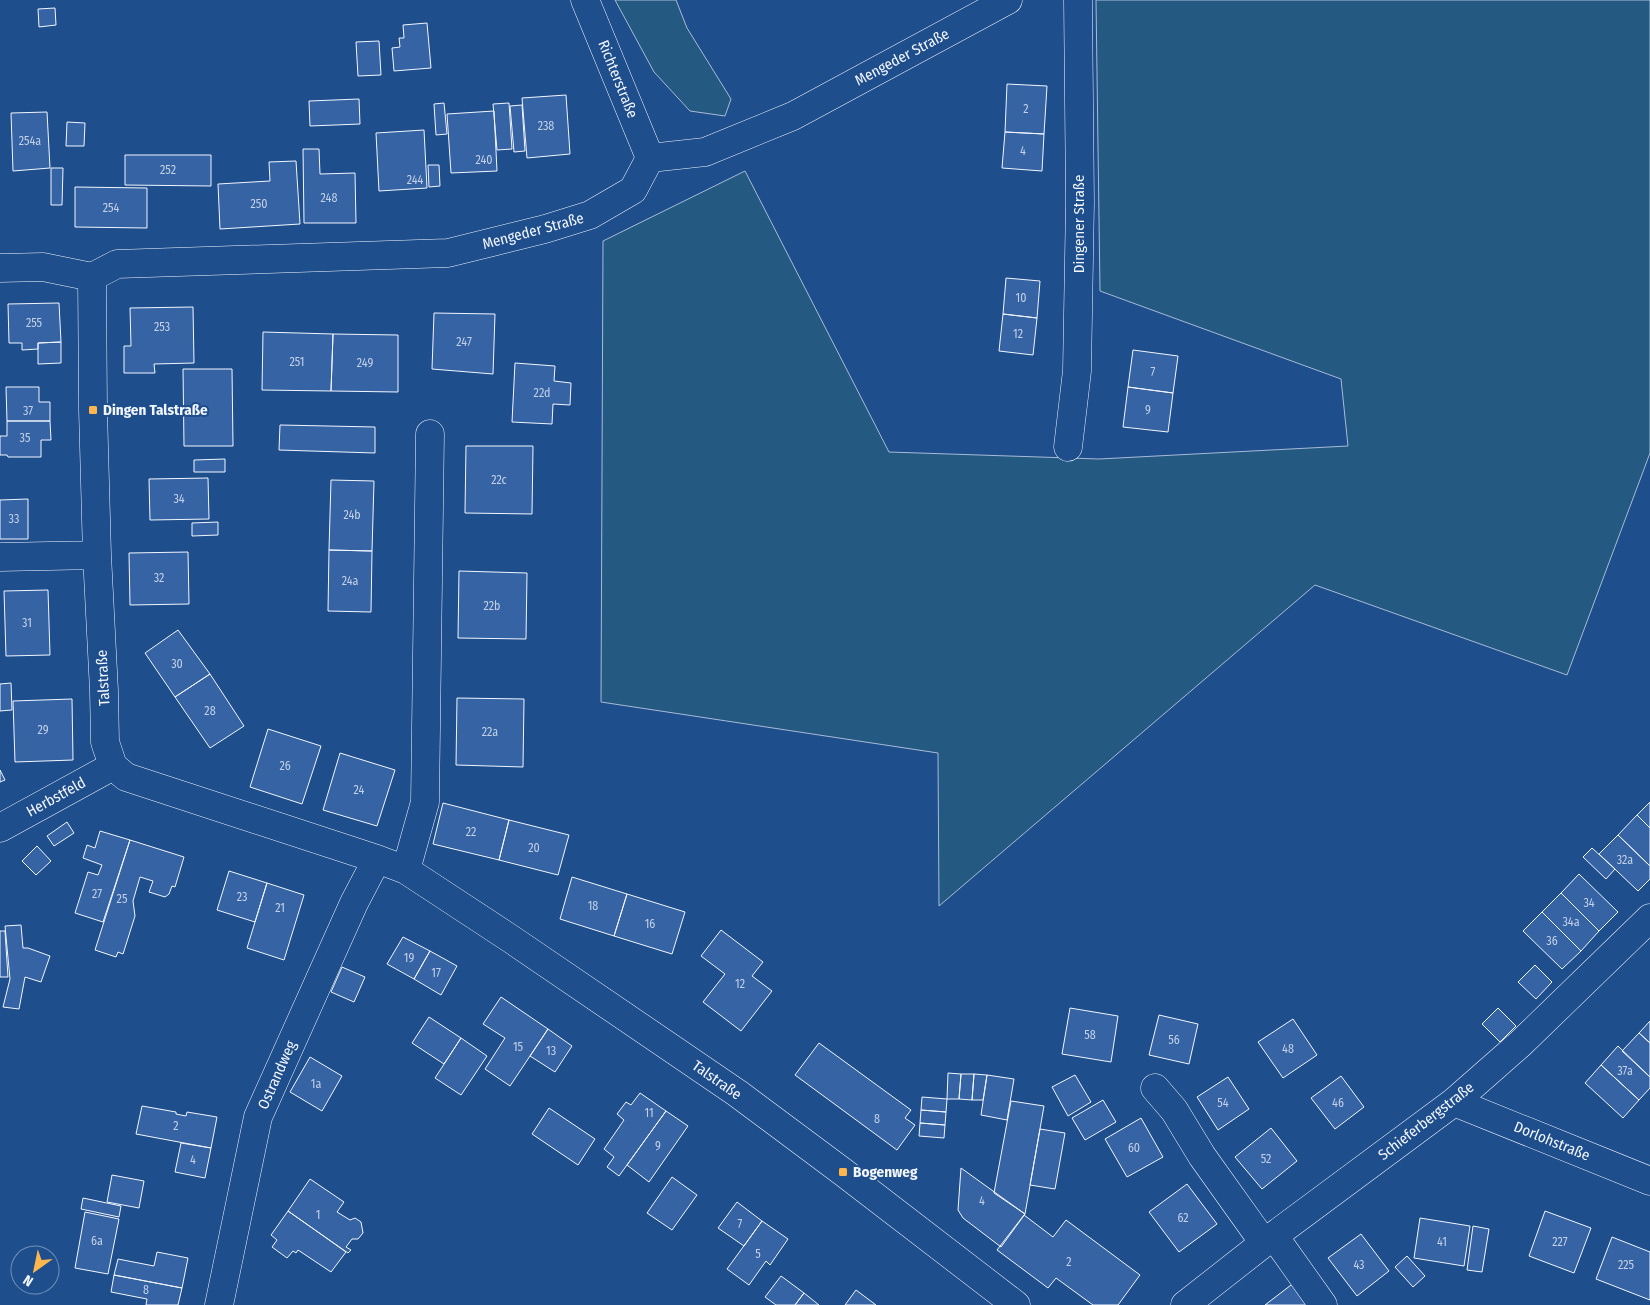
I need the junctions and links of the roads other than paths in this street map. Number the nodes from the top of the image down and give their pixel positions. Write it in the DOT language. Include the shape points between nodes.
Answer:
graph roads {
  1 [pos="585,0"];
  2 [pos="1008,0"];
  3 [pos="1078,0"];
  4 [pos="650,158"];
  5 [pos="0,268"];
  6 [pos="92,277"];
  7 [pos="430,434"];
  8 [pos="1068,447"];
  9 [pos="97,555"];
  10 [pos="0,557"];
  11 [pos="113,766"];
  12 [pos="0,828"];
  13 [pos="377,859"];
  14 [pos="406,870"];
  15 [pos="1650,918"];
  16 [pos="1155,1088"];
  17 [pos="1454,1102"];
  18 [pos="1650,1181"];
  19 [pos="1269,1240"];
  20 [pos="995,1297"];
  21 [pos="219,1305"];
  22 [pos="1016,1305"];
  23 [pos="1185,1305"];
  24 [pos="1323,1305"];
  1 -- 4 [label="street, Richterstraße"];
  2 -- 4 [label="street, Mengeder Straße" via="793,116 704,152"];
  3 -- 8 [label="street, Dingener Straße" via="1080,202 1077,371"];
  4 -- 6 [label="street, Mengeder Straße" via="633,190 590,215 448,253 117,264"];
  5 -- 6 [label="street" via="43,267"];
  6 -- 9 [label="street, Talstraße"];
  7 -- 14 [label="street" via="425,802"];
  9 -- 10 [label="street"];
  9 -- 11 [label="street, Talstraße" via="105,742"];
  11 -- 12 [label="street, Herbstfeld"];
  11 -- 13 [label="street, Talstraße" via="126,777"];
  13 -- 14 [label="street, Talstraße"];
  13 -- 21 [label="street, Ostrandweg" via="258,1117"];
  14 -- 20 [label="street, Talstraße" via="736,1093 843,1172"];
  15 -- 17 [label="street, Schieferbergstraße" via="1520,1044"];
  16 -- 19 [label="street" via="1174,1110 1202,1156"];
  17 -- 18 [label="street, Dorlohstraße"];
  17 -- 19 [label="street, Schieferbergstraße"];
  19 -- 23 [label="street, Schieferbergstraße"];
  19 -- 24 [label="street"];
  20 -- 22 [label="street, Talstraße"];
}
